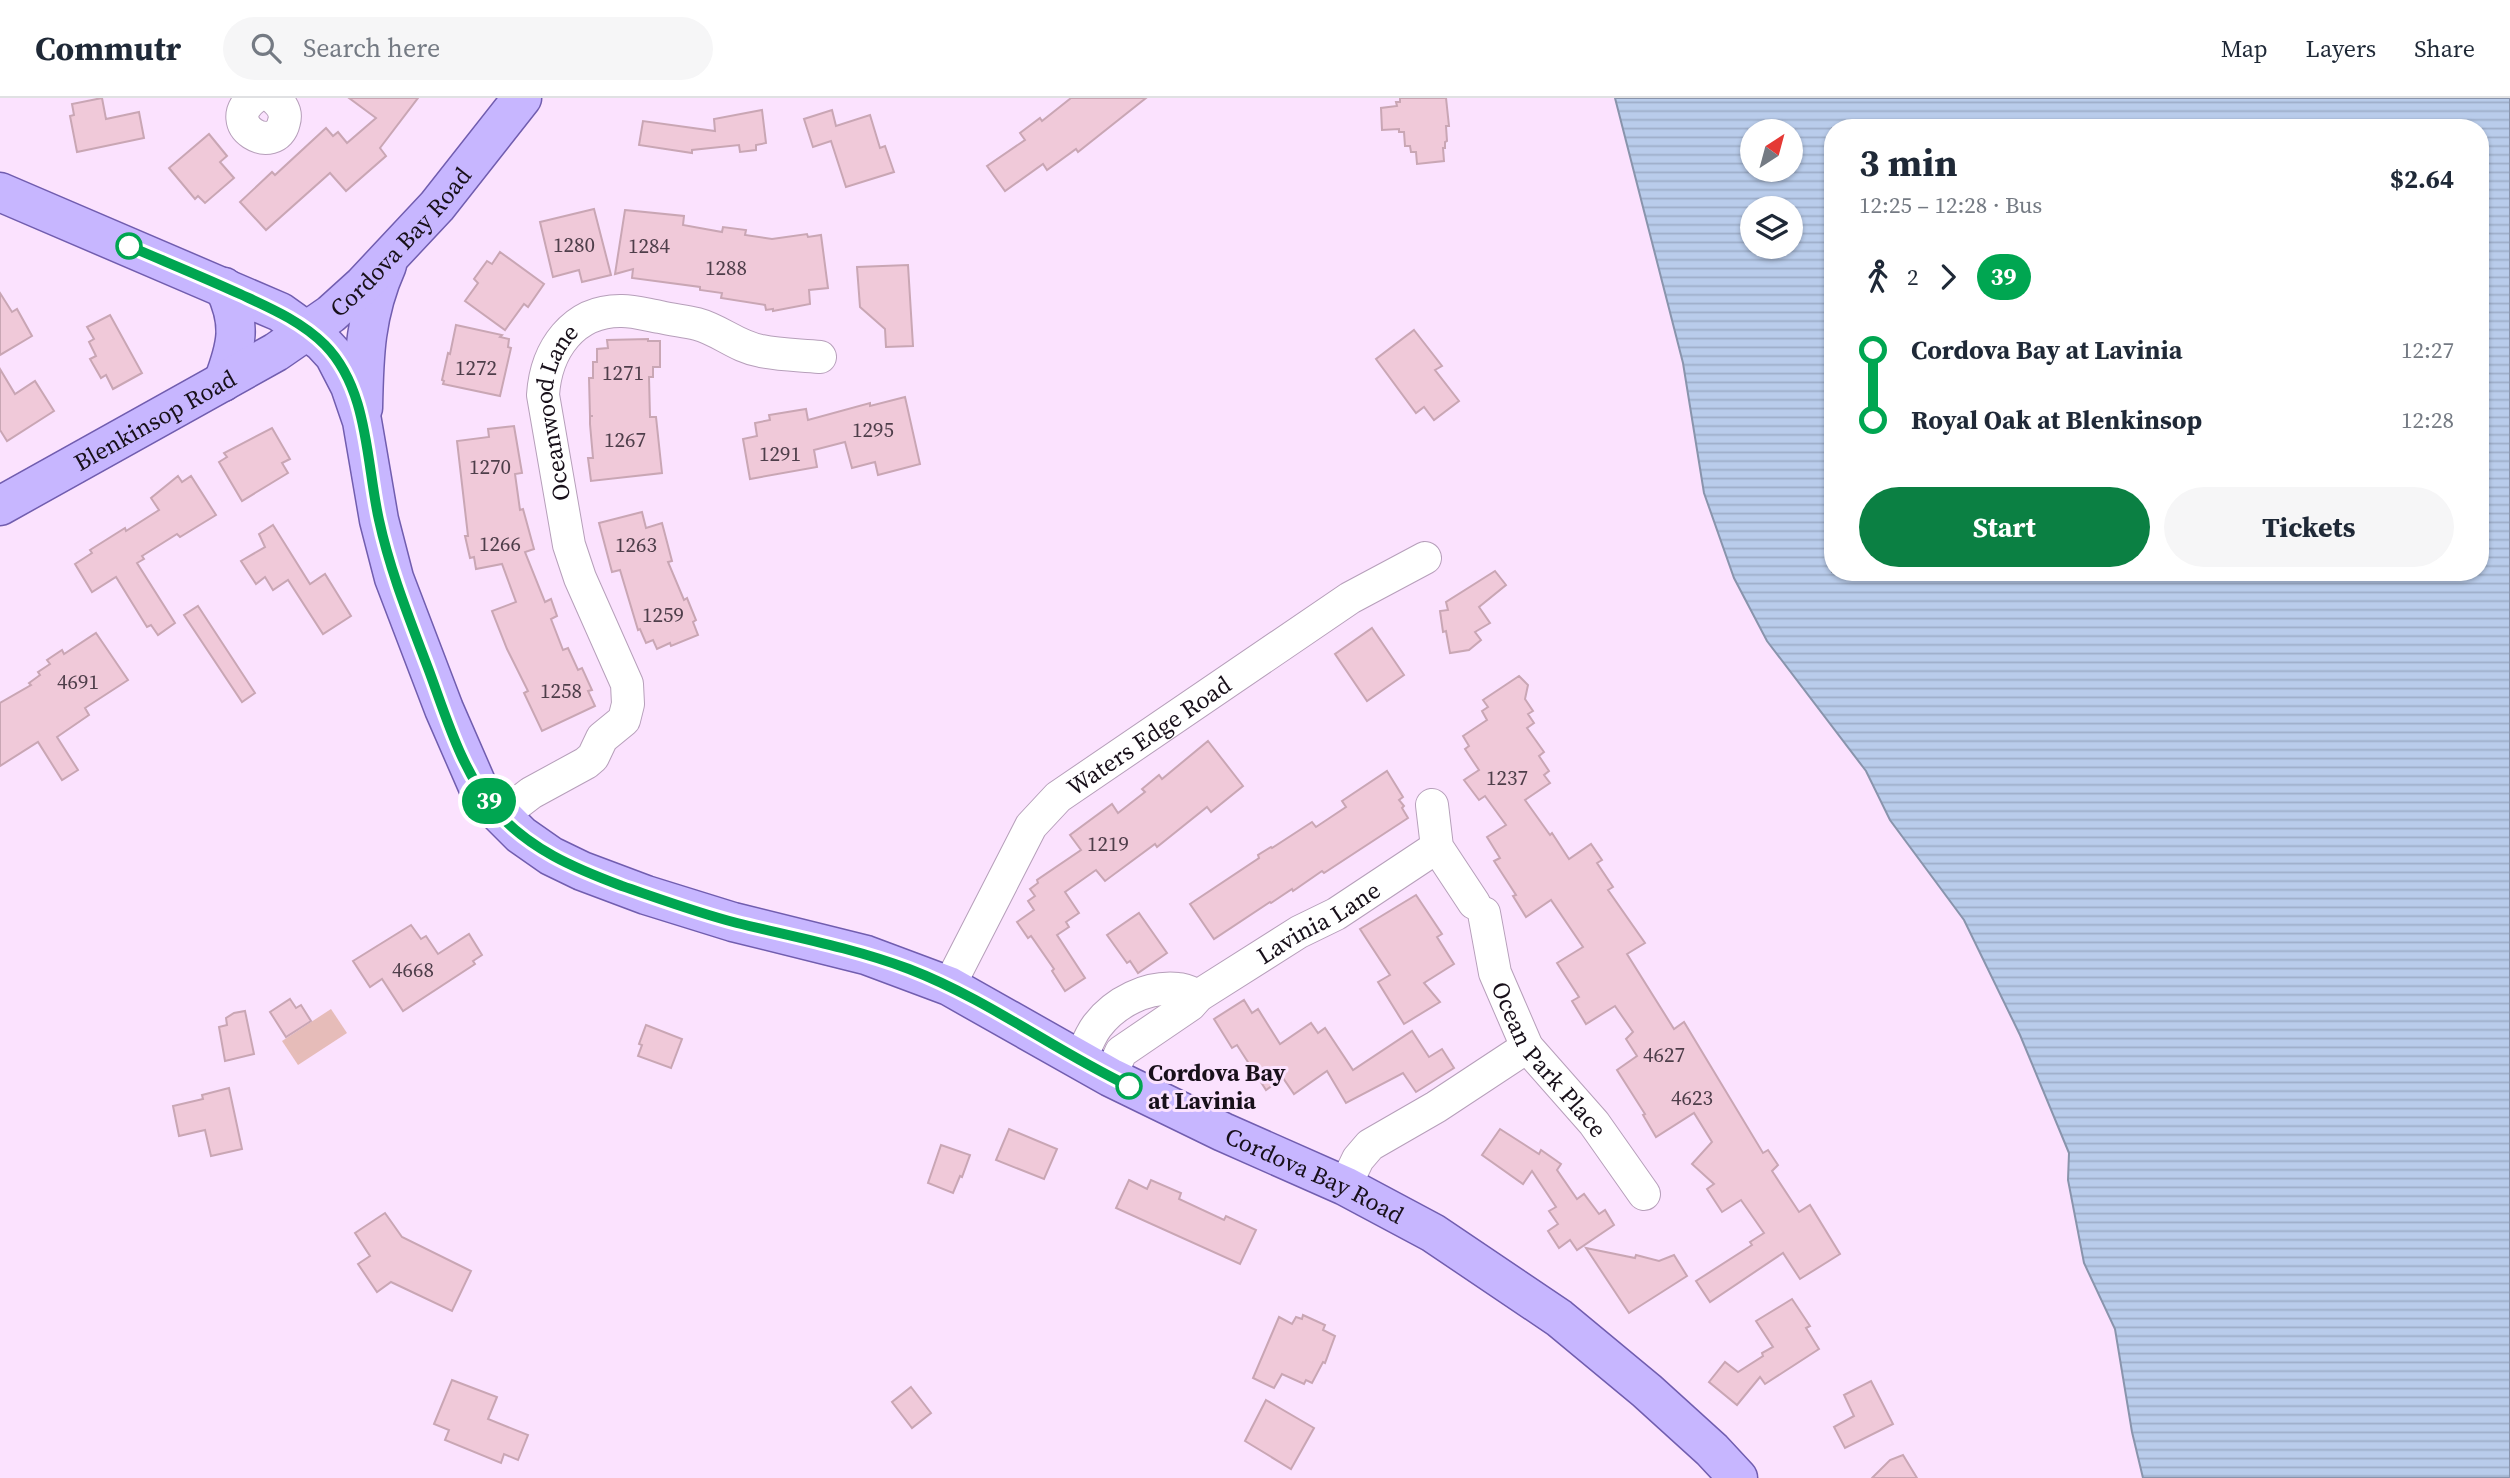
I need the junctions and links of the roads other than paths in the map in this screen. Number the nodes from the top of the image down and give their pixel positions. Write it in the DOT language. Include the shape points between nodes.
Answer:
graph roads {
  1 [pos="522,98"];
  2 [pos="0,192"];
  3 [pos="393,254"];
  4 [pos="224,287"];
  5 [pos="308,331"];
  6 [pos="820,357"];
  7 [pos="223,382"];
  8 [pos="362,421"];
  9 [pos="0,504"];
  10 [pos="1425,558"];
  11 [pos="1432,805"];
  12 [pos="495,808"];
  13 [pos="1437,846"];
  14 [pos="949,986"];
  15 [pos="1527,1047"];
  16 [pos="1095,1069"];
  17 [pos="1345,1186"];
  18 [pos="1644,1194"];
  19 [pos="1738,1478"];
  1 -- 3 [label="main road, Cordova Bay Road"];
  2 -- 4 [label="main road"];
  3 -- 5 [label="main road, Cordova Bay Road"];
  3 -- 8 [label="main road" via="370,310"];
  4 -- 5 [label="main road" via="280,312"];
  4 -- 7 [label="main road" via="237,332"];
  5 -- 7 [label="main road, Blenkinsop Road"];
  5 -- 8 [label="main road, Cordova Bay Road" via="334,355"];
  6 -- 12 [label="street, Oceanwood Lane" via="761,351 696,324 622,311 596,314 561,338 550,357 543,395 569,545 626,684 628,704 624,720 602,738 586,763"];
  7 -- 9 [label="main road, Blenkinsop Road"];
  8 -- 12 [label="main road, Cordova Bay Road" via="394,578 466,764"];
  10 -- 14 [label="street, Waters Edge Road" via="1350,598 1058,797 1031,826"];
  11 -- 13 [label="street"];
  12 -- 14 [label="main road, Cordova Bay Road" via="521,835 582,871 692,910 866,954"];
  13 -- 15 [label="street, Ocean Park Place" via="1479,908 1495,973"];
  13 -- 16 [label="street, Lavinia Lane" via="1336,914 1198,996 1190,1006"];
  14 -- 16 [label="main road, Cordova Bay Road"];
  15 -- 17 [label="street" via="1370,1145"];
  15 -- 18 [label="street, Ocean Park Place" via="1594,1123"];
  16 -- 17 [label="main road, Cordova Bay Road"];
  17 -- 19 [label="main road, Cordova Bay Road" via="1433,1233 1559,1318 1647,1391"];
}
